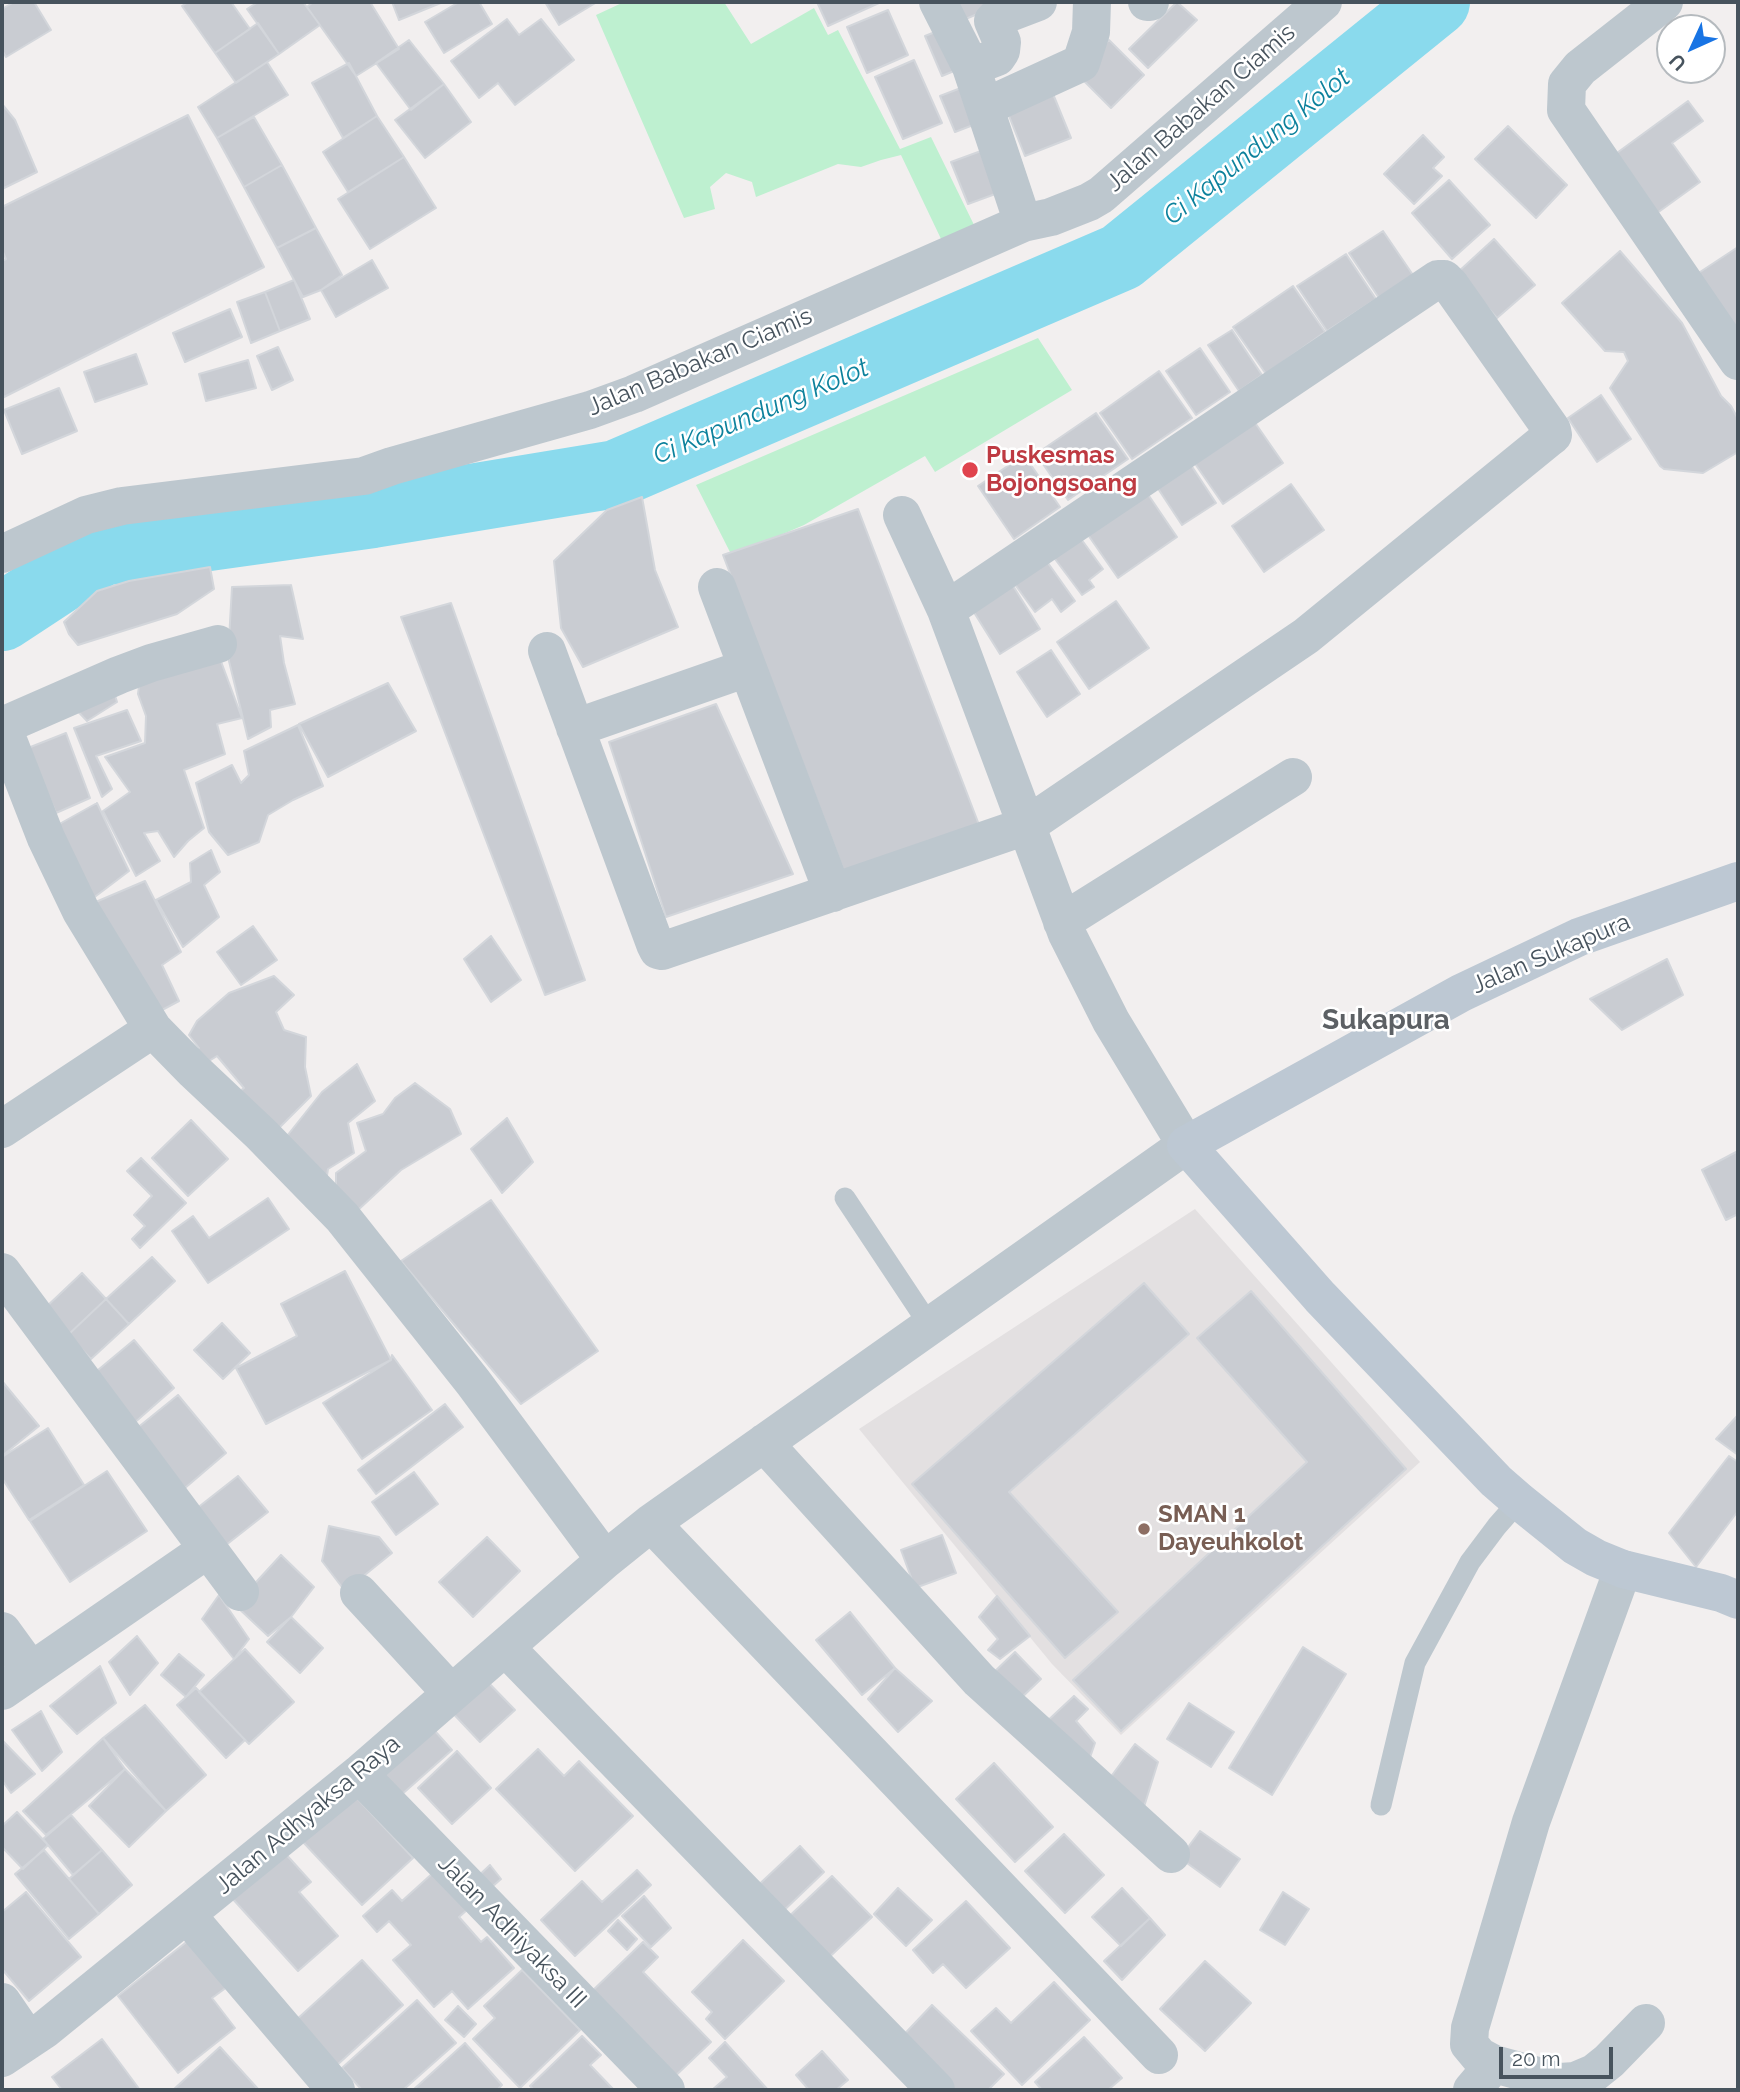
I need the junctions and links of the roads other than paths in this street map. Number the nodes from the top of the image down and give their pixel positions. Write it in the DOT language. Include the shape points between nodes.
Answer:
graph roads {
  1 [pos="939,2"];
  2 [pos="1038,2"];
  3 [pos="1091,2"];
  4 [pos="1323,2"];
  5 [pos="1664,2"];
  6 [pos="971,66"];
  7 [pos="985,107"];
  8 [pos="1023,223"];
  9 [pos="1738,361"];
  10 [pos="902,515"];
  11 [pos="2,554"];
  12 [pos="717,587"];
  13 [pos="946,610"];
  14 [pos="218,645"];
  15 [pos="547,651"];
  16 [pos="747,668"];
  17 [pos="576,728"];
  18 [pos="3,730"];
  19 [pos="1293,778"];
  20 [pos="1026,826"];
  21 [pos="1738,881"];
  22 [pos="833,892"];
  23 [pos="1062,922"];
  24 [pos="153,1029"];
  25 [pos="2,1129"];
  26 [pos="1186,1145"];
  27 [pos="845,1198"];
  28 [pos="2,1272"];
  29 [pos="930,1326"];
  30 [pos="764,1443"];
  31 [pos="1528,1508"];
  32 [pos="651,1523"];
  33 [pos="208,1549"];
  34 [pos="605,1560"];
  35 [pos="1623,1569"];
  36 [pos="240,1592"];
  37 [pos="359,1593"];
  38 [pos="1738,1600"];
  39 [pos="2,1630"];
  40 [pos="505,1647"];
  41 [pos="16,1681"];
  42 [pos="451,1693"];
  43 [pos="359,1774"];
  44 [pos="1381,1805"];
  45 [pos="1171,1854"];
  46 [pos="187,1915"];
  47 [pos="2,2002"];
  48 [pos="1646,2024"];
  49 [pos="15,2049"];
  50 [pos="1159,2055"];
  51 [pos="1483,2077"];
  52 [pos="336,2090"];
  53 [pos="666,2090"];
  54 [pos="936,2090"];
  1 -- 6 [label="street"];
  2 -- 6 [label="street" via="996,18 993,22 1001,51 997,57"];
  3 -- 7 [label="street" via="1091,32 1081,63"];
  4 -- 8 [label="street, Jalan Babakan Ciamis" via="1101,195 1071,210"];
  5 -- 9 [label="street" via="1580,68 1567,84 1566,110"];
  6 -- 7 [label="street"];
  7 -- 8 [label="street"];
  8 -- 11 [label="street, Jalan Babakan Ciamis" via="590,410 364,476 122,506 86,515"];
  10 -- 13 [label="street"];
  12 -- 16 [label="street"];
  13 -- 20 [label="street"];
  13 -- 20 [label="street" via="1438,279 1450,285 1552,430 1553,435 1306,636"];
  14 -- 18 [label="street" via="119,675"];
  15 -- 17 [label="street"];
  16 -- 17 [label="street"];
  16 -- 22 [label="street"];
  17 -- 22 [label="street" via="658,950"];
  18 -- 24 [label="street" via="81,911"];
  19 -- 23 [label="street"];
  20 -- 22 [label="street"];
  20 -- 23 [label="street"];
  21 -- 26 [label="street, Jalan Sukapura" via="1579,937 1461,993"];
  23 -- 26 [label="street" via="1111,1021"];
  24 -- 25 [label="street"];
  24 -- 34 [label="street" via="342,1217 473,1382"];
  26 -- 29 [label="street, Jalan Adhyaksa Raya"];
  26 -- 31 [label="street" via="1320,1297 1496,1481"];
  27 -- 29 [label="lane"];
  28 -- 33 [label="street"];
  29 -- 30 [label="street, Jalan Adhyaksa Raya"];
  30 -- 32 [label="street, Jalan Adhyaksa Raya"];
  30 -- 45 [label="street" via="979,1680"];
  31 -- 35 [label="street" via="1575,1546"];
  31 -- 44 [label="lane" via="1497,1525 1470,1562 1415,1662"];
  32 -- 34 [label="street, Jalan Adhyaksa Raya"];
  32 -- 50 [label="street"];
  33 -- 36 [label="street"];
  33 -- 41 [label="street"];
  34 -- 40 [label="street, Jalan Adhyaksa Raya"];
  35 -- 38 [label="street"];
  35 -- 51 [label="street" via="1531,1822 1470,2028 1469,2044 1479,2056"];
  37 -- 42 [label="street"];
  39 -- 41 [label="street"];
  40 -- 42 [label="street, Jalan Adhyaksa Raya"];
  40 -- 54 [label="street"];
  42 -- 43 [label="street, Jalan Adhyaksa Raya"];
  43 -- 46 [label="street, Jalan Adhyaksa Raya"];
  43 -- 53 [label="street, Jalan Adhiyaksa III"];
  46 -- 49 [label="street, Jalan Adhyaksa Raya"];
  46 -- 52 [label="street"];
  47 -- 49 [label="street"];
  48 -- 51 [label="street" via="1609,2061 1575,2081"];
}
